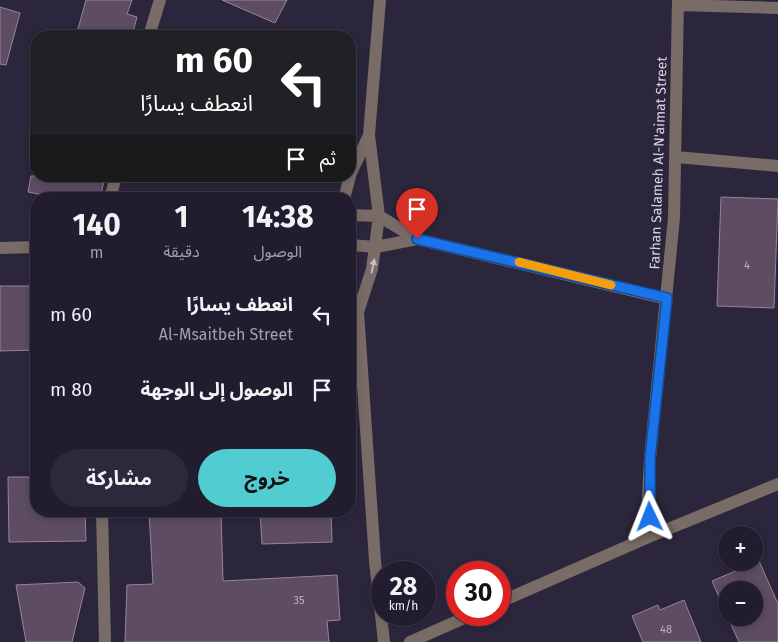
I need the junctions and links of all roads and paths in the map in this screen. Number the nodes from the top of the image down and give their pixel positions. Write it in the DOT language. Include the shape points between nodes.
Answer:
graph roads {
  1 [pos="160,0"];
  2 [pos="380,0"];
  3 [pos="678,2"];
  4 [pos="778,8"];
  5 [pos="151,30"];
  6 [pos="369,135"];
  7 [pos="676,157"];
  8 [pos="356,163"];
  9 [pos="778,166"];
  10 [pos="356,215"];
  11 [pos="379,216"];
  12 [pos="417,239"];
  13 [pos="356,245"];
  14 [pos="30,247"];
  15 [pos="376,247"];
  16 [pos="0,248"];
  17 [pos="667,298"];
  18 [pos="356,307"];
  19 [pos="358,312"];
  20 [pos="778,484"];
  21 [pos="102,517"];
  22 [pos="651,536"];
  23 [pos="511,597"];
  24 [pos="447,626"];
  25 [pos="414,641"];
  26 [pos="105,642"];
  27 [pos="384,642"];
  1 -- 5 [label="street"];
  2 -- 6 [label="street"];
  3 -- 4 [label="street"];
  3 -- 7 [label="street, Farhan Salameh Al-N'aimat Street"];
  6 -- 8 [label="street"];
  6 -- 11 [label="street"];
  7 -- 9 [label="street"];
  7 -- 17 [label="street, Farhan Salameh Al-N'aimat Street"];
  10 -- 11 [label="street"];
  11 -- 12 [label="street"];
  11 -- 15 [label="street"];
  12 -- 15 [label="street"];
  12 -- 17 [label="street"];
  13 -- 15 [label="street"];
  14 -- 16 [label="street"];
  19 -- 15 [label="street, one-way" via="366,295"];
  17 -- 22 [label="street, Farhan Salameh Al-N'aimat Street" via="650,458 648,498"];
  18 -- 19 [label="street"];
  19 -- 27 [label="street" via="375,561"];
  20 -- 22 [label="street"];
  21 -- 26 [label="street"];
  22 -- 23 [label="street"];
  24 -- 25 [label="street"];
}
